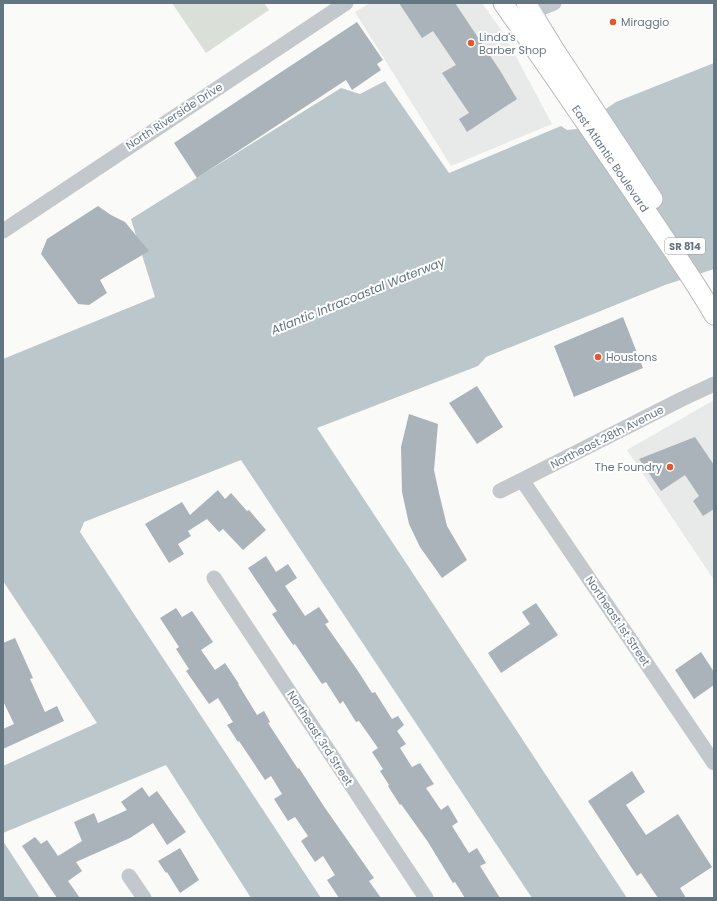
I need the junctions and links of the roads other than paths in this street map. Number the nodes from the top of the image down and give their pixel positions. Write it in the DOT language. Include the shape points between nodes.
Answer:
graph roads {
  1 [pos="346,3"];
  2 [pos="503,3"];
  3 [pos="554,3"];
  4 [pos="529,8"];
  5 [pos="574,91"];
  6 [pos="3,231"];
  7 [pos="709,290"];
  8 [pos="714,315"];
  9 [pos="714,384"];
  10 [pos="522,480"];
  11 [pos="500,491"];
  12 [pos="214,578"];
  13 [pos="714,763"];
  14 [pos="129,876"];
  15 [pos="144,898"];
  16 [pos="426,898"];
  1 -- 6 [label="street, North Riverside Drive"];
  2 -- 5 [label="main road, East Atlantic Boulevard / SR 814"];
  3 -- 4 [label="street"];
  4 -- 5 [label="main road, East Atlantic Boulevard / SR 814" via="554,48"];
  5 -- 7 [label="main road, East Atlantic Boulevard / SR 814"];
  7 -- 8 [label="main road, East Atlantic Boulevard / SR 814"];
  9 -- 10 [label="street, Northeast 28th Avenue"];
  10 -- 11 [label="street, Northeast 28th Avenue"];
  10 -- 13 [label="street, Northeast 1st Street"];
  12 -- 16 [label="street, Northeast 3rd Street"];
  14 -- 15 [label="street"];
}
